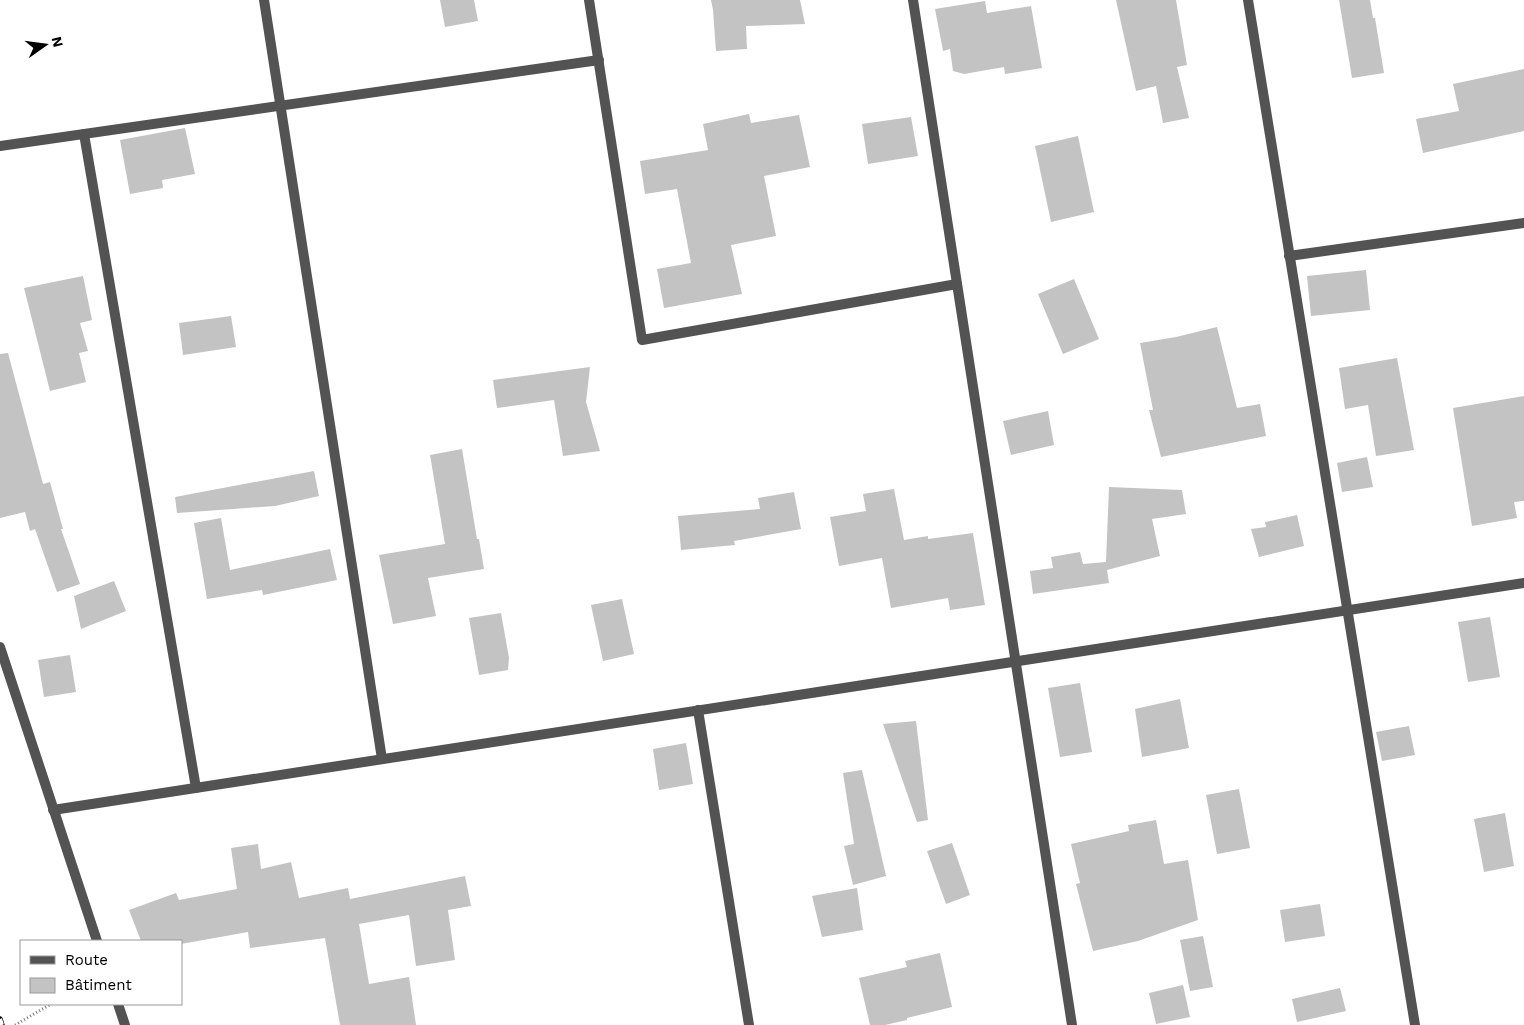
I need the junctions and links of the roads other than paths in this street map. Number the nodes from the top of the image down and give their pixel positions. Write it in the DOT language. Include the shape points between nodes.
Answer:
graph roads {
  1 [pos="264,0"];
  2 [pos="589,0"];
  3 [pos="913,0"];
  4 [pos="1248,0"];
  5 [pos="598,60"];
  6 [pos="280,106"];
  7 [pos="84,134"];
  8 [pos="0,146"];
  9 [pos="1524,223"];
  10 [pos="1289,256"];
  11 [pos="957,284"];
  12 [pos="1524,584"];
  13 [pos="1348,610"];
  14 [pos="0,647"];
  15 [pos="1016,662"];
  16 [pos="698,710"];
  17 [pos="382,759"];
  18 [pos="196,788"];
  19 [pos="53,810"];
  20 [pos="97,940"];
  21 [pos="118,1005"];
  22 [pos="125,1025"];
  23 [pos="749,1025"];
  24 [pos="1072,1025"];
  25 [pos="1415,1025"];
  1 -- 6 [label="street"];
  2 -- 5 [label="street"];
  3 -- 11 [label="street"];
  4 -- 10 [label="street"];
  5 -- 6 [label="street"];
  5 -- 11 [label="street" via="642,340"];
  6 -- 7 [label="street"];
  6 -- 17 [label="street"];
  7 -- 8 [label="street"];
  7 -- 18 [label="street"];
  9 -- 10 [label="street"];
  10 -- 13 [label="street"];
  11 -- 15 [label="street"];
  12 -- 13 [label="street"];
  13 -- 15 [label="street"];
  13 -- 25 [label="street"];
  14 -- 19 [label="street"];
  15 -- 16 [label="street"];
  15 -- 24 [label="street"];
  16 -- 17 [label="street"];
  16 -- 23 [label="street"];
  17 -- 18 [label="street"];
  18 -- 19 [label="street"];
  19 -- 20 [label="street"];
  21 -- 22 [label="street"];
}
